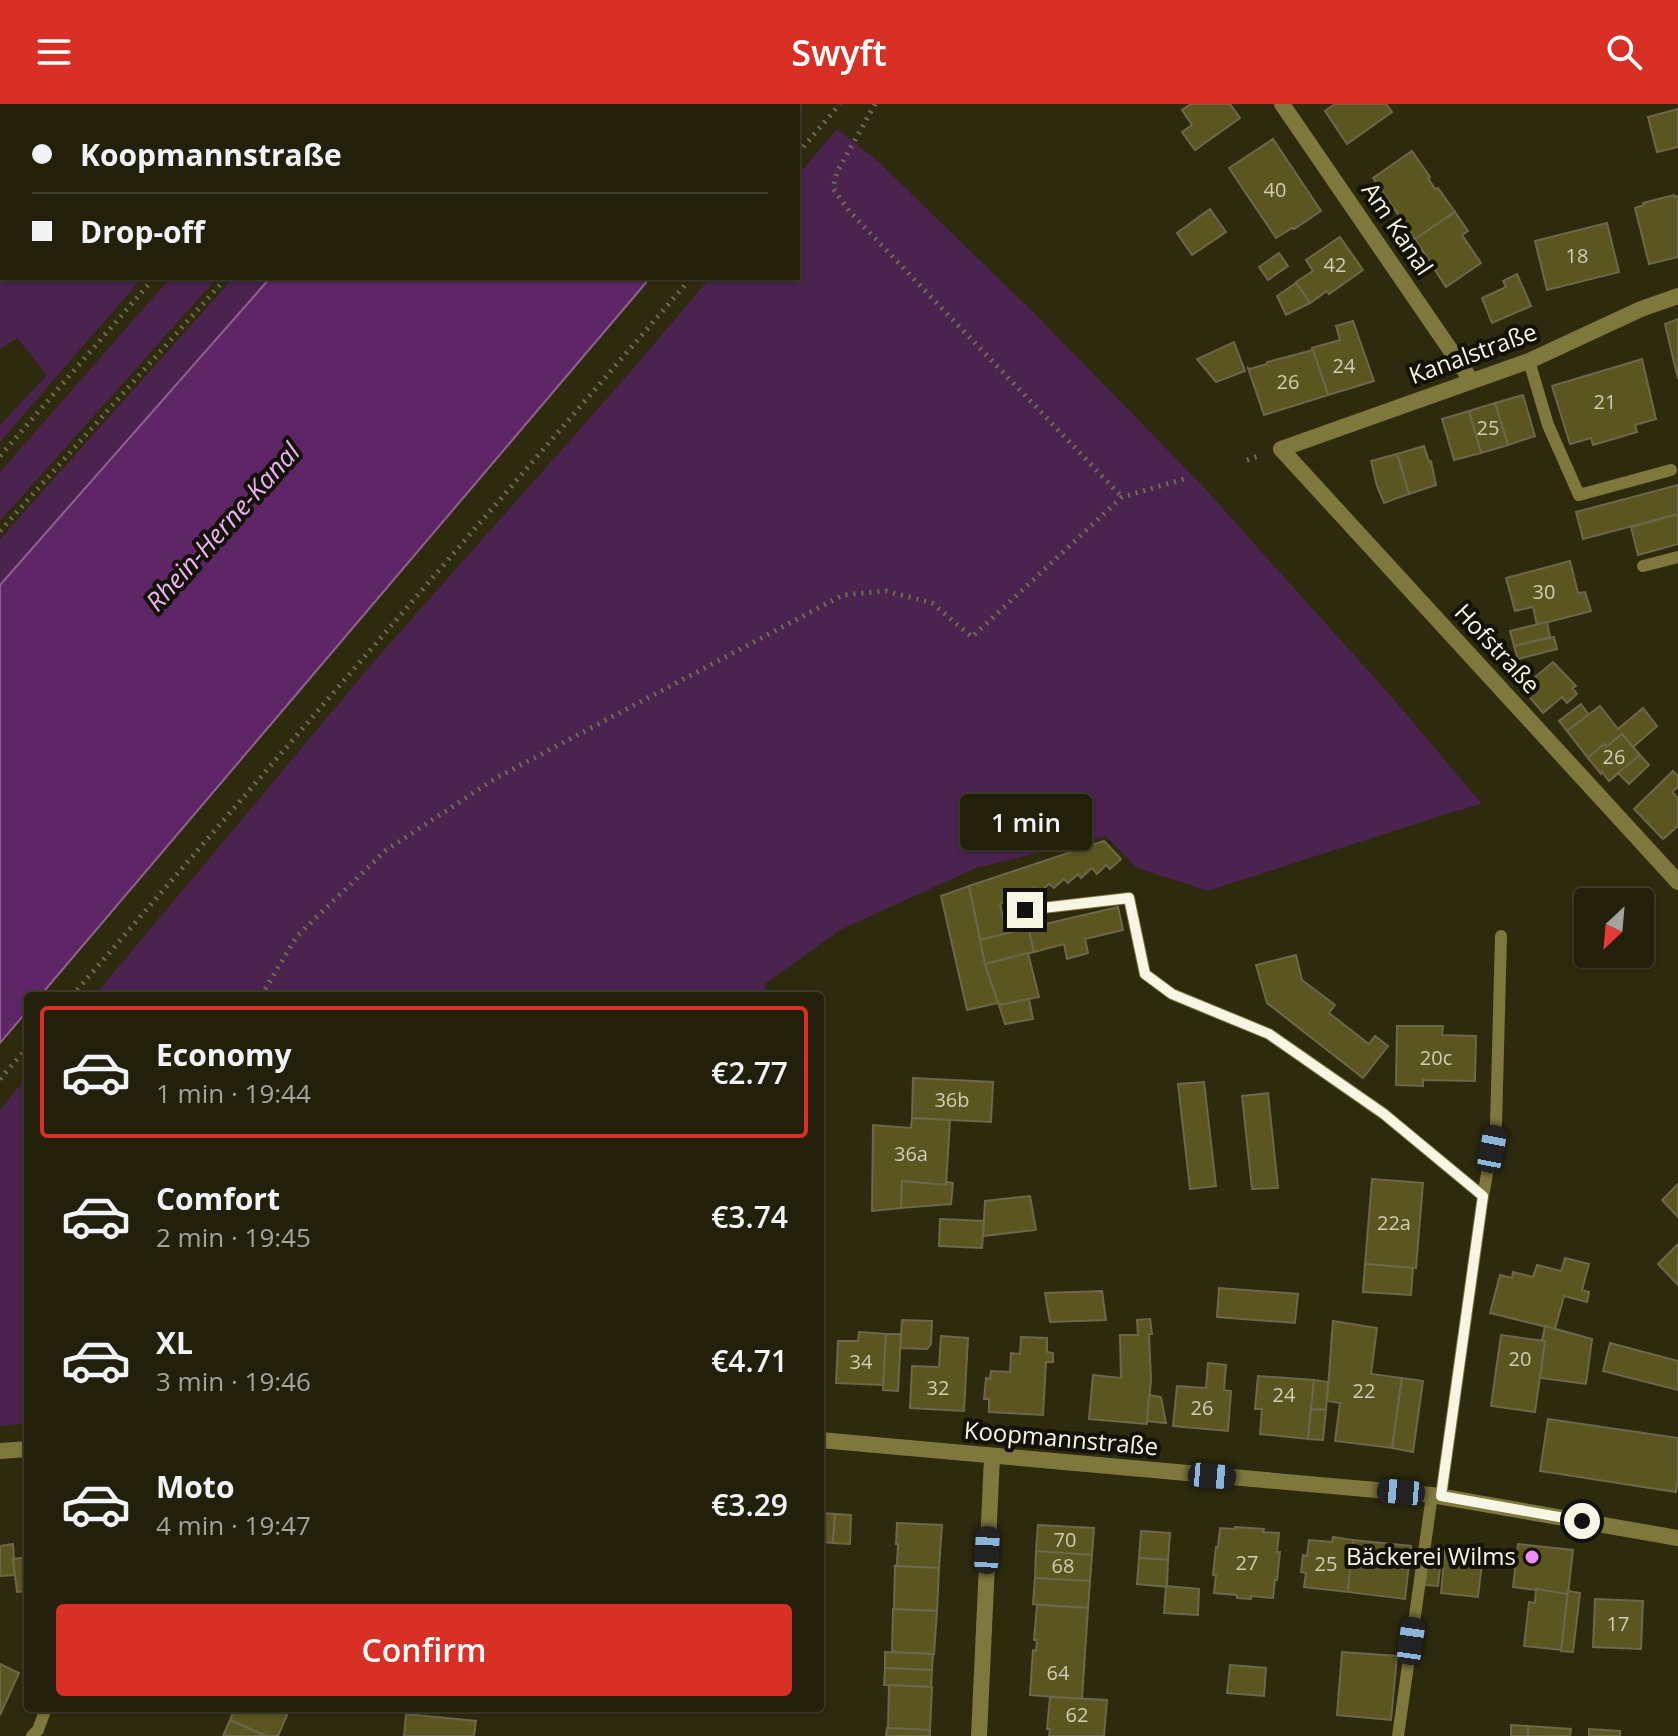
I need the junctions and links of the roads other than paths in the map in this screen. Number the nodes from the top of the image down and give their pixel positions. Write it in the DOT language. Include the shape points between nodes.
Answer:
graph roads {
  1 [pos="1282,104"];
  2 [pos="1678,296"];
  3 [pos="1529,361"];
  4 [pos="1471,380"];
  5 [pos="1281,449"];
  6 [pos="1671,470"];
  7 [pos="1678,557"];
  8 [pos="1643,566"];
  9 [pos="1678,882"];
  10 [pos="1025,910"];
  11 [pos="1501,936"];
  12 [pos="1483,1196"];
  13 [pos="824,1440"];
  14 [pos="24,1449"];
  15 [pos="0,1451"];
  16 [pos="992,1457"];
  17 [pos="1437,1496"];
  18 [pos="1678,1538"];
  19 [pos="45,1712"];
  20 [pos="32,1736"];
  21 [pos="979,1736"];
  22 [pos="1398,1736"];
  1 -- 4 [label="street, Am Kanal"];
  2 -- 3 [label="street, Kanalstraße"];
  3 -- 4 [label="street, Kanalstraße"];
  3 -- 6 [label="lane" via="1548,425 1579,495"];
  4 -- 5 [label="street, Kanalstraße"];
  5 -- 9 [label="street, Hofstraße"];
  7 -- 8 [label="lane"];
  10 -- 12 [label="lane" via="1129,898 1145,974 1172,994 1269,1034 1384,1114"];
  11 -- 12 [label="lane" via="1496,1125"];
  12 -- 17 [label="lane"];
  13 -- 16 [label="street, Koopmannstraße"];
  14 -- 15 [label="street"];
  16 -- 17 [label="street, Koopmannstraße"];
  16 -- 21 [label="street"];
  17 -- 18 [label="street, Koopmannstraße"];
  17 -- 22 [label="lane"];
  19 -- 20 [label="lane"];
}
